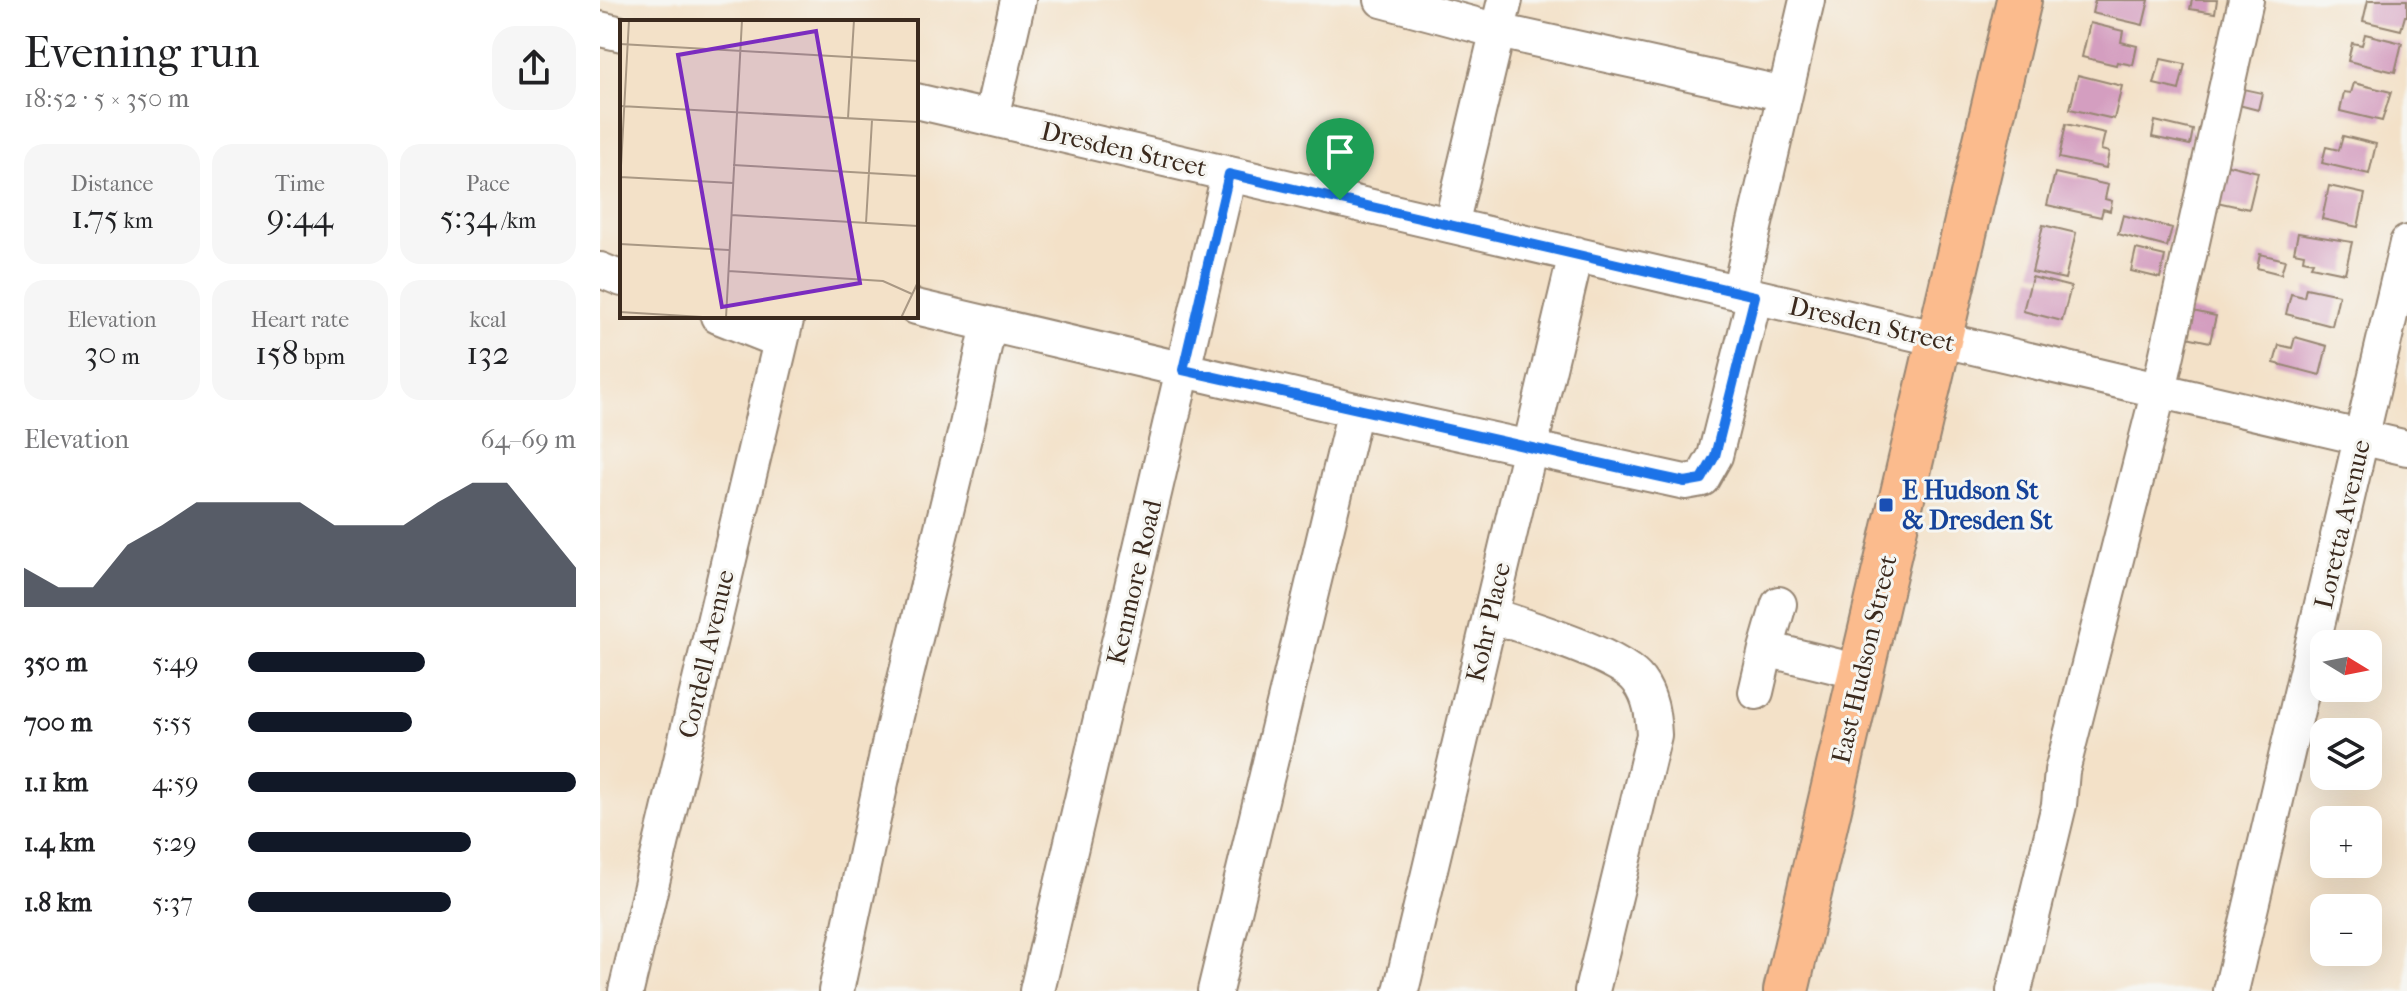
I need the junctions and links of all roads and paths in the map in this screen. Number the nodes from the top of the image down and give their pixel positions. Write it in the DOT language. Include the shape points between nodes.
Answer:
graph roads {
  1 [pos="1018,0"];
  2 [pos="1382,0"];
  3 [pos="1807,0"];
  4 [pos="2019,0"];
  5 [pos="2246,0"];
  6 [pos="1501,15"];
  7 [pos="600,29"];
  8 [pos="620,34"];
  9 [pos="1785,94"];
  10 [pos="918,101"];
  11 [pos="991,118"];
  12 [pos="1229,174"];
  13 [pos="1451,225"];
  14 [pos="2407,243"];
  15 [pos="1576,254"];
  16 [pos="600,270"];
  17 [pos="620,278"];
  18 [pos="1747,294"];
  19 [pos="918,307"];
  20 [pos="729,318"];
  21 [pos="989,324"];
  22 [pos="784,328"];
  23 [pos="1939,340"];
  24 [pos="1183,370"];
  25 [pos="2159,390"];
  26 [pos="1355,410"];
  27 [pos="2362,438"];
  28 [pos="2407,448"];
  29 [pos="1529,449"];
  30 [pos="1779,604"];
  31 [pos="1490,615"];
  32 [pos="1766,649"];
  33 [pos="1860,672"];
  34 [pos="1756,692"];
  35 [pos="626,991"];
  36 [pos="836,991"];
  37 [pos="1037,991"];
  38 [pos="1215,991"];
  39 [pos="1401,991"];
  40 [pos="1592,991"];
  41 [pos="1786,991"];
  42 [pos="2014,991"];
  43 [pos="2231,991"];
  1 -- 11 [label="street"];
  2 -- 6 [label="street"];
  3 -- 9 [label="street"];
  4 -- 23 [label="main road, East Hudson Street"];
  5 -- 25 [label="street"];
  6 -- 9 [label="street"];
  6 -- 13 [label="street"];
  7 -- 8 [label="street"];
  9 -- 18 [label="street"];
  10 -- 11 [label="street, Dresden Street"];
  11 -- 12 [label="street, Dresden Street"];
  12 -- 13 [label="street, Dresden Street"];
  12 -- 24 [label="street, Kenmore Road"];
  13 -- 15 [label="street, Dresden Street"];
  14 -- 27 [label="street, Loretta Avenue"];
  15 -- 18 [label="street, Dresden Street"];
  15 -- 29 [label="street, Kohr Place"];
  16 -- 17 [label="street"];
  18 -- 23 [label="street, Dresden Street"];
  18 -- 29 [label="street" via="1715,456 1702,479 1685,482"];
  19 -- 21 [label="street"];
  20 -- 22 [label="street"];
  21 -- 24 [label="street"];
  21 -- 36 [label="street"];
  22 -- 35 [label="street, Cordell Avenue"];
  23 -- 25 [label="street, Dresden Street"];
  23 -- 33 [label="main road, East Hudson Street"];
  24 -- 26 [label="street"];
  24 -- 37 [label="street, Kenmore Road"];
  25 -- 27 [label="street, Dresden Street"];
  25 -- 42 [label="street" via="2066,756"];
  26 -- 29 [label="street"];
  26 -- 38 [label="street"];
  27 -- 28 [label="street, Dresden Street"];
  27 -- 43 [label="street, Loretta Avenue"];
  29 -- 31 [label="street, Kohr Place"];
  30 -- 32 [label="street"];
  31 -- 39 [label="street, Kohr Place"];
  31 -- 40 [label="street" via="1610,660 1638,679 1652,709 1654,735"];
  32 -- 33 [label="street"];
  32 -- 34 [label="street"];
  33 -- 41 [label="main road, East Hudson Street"];
}
